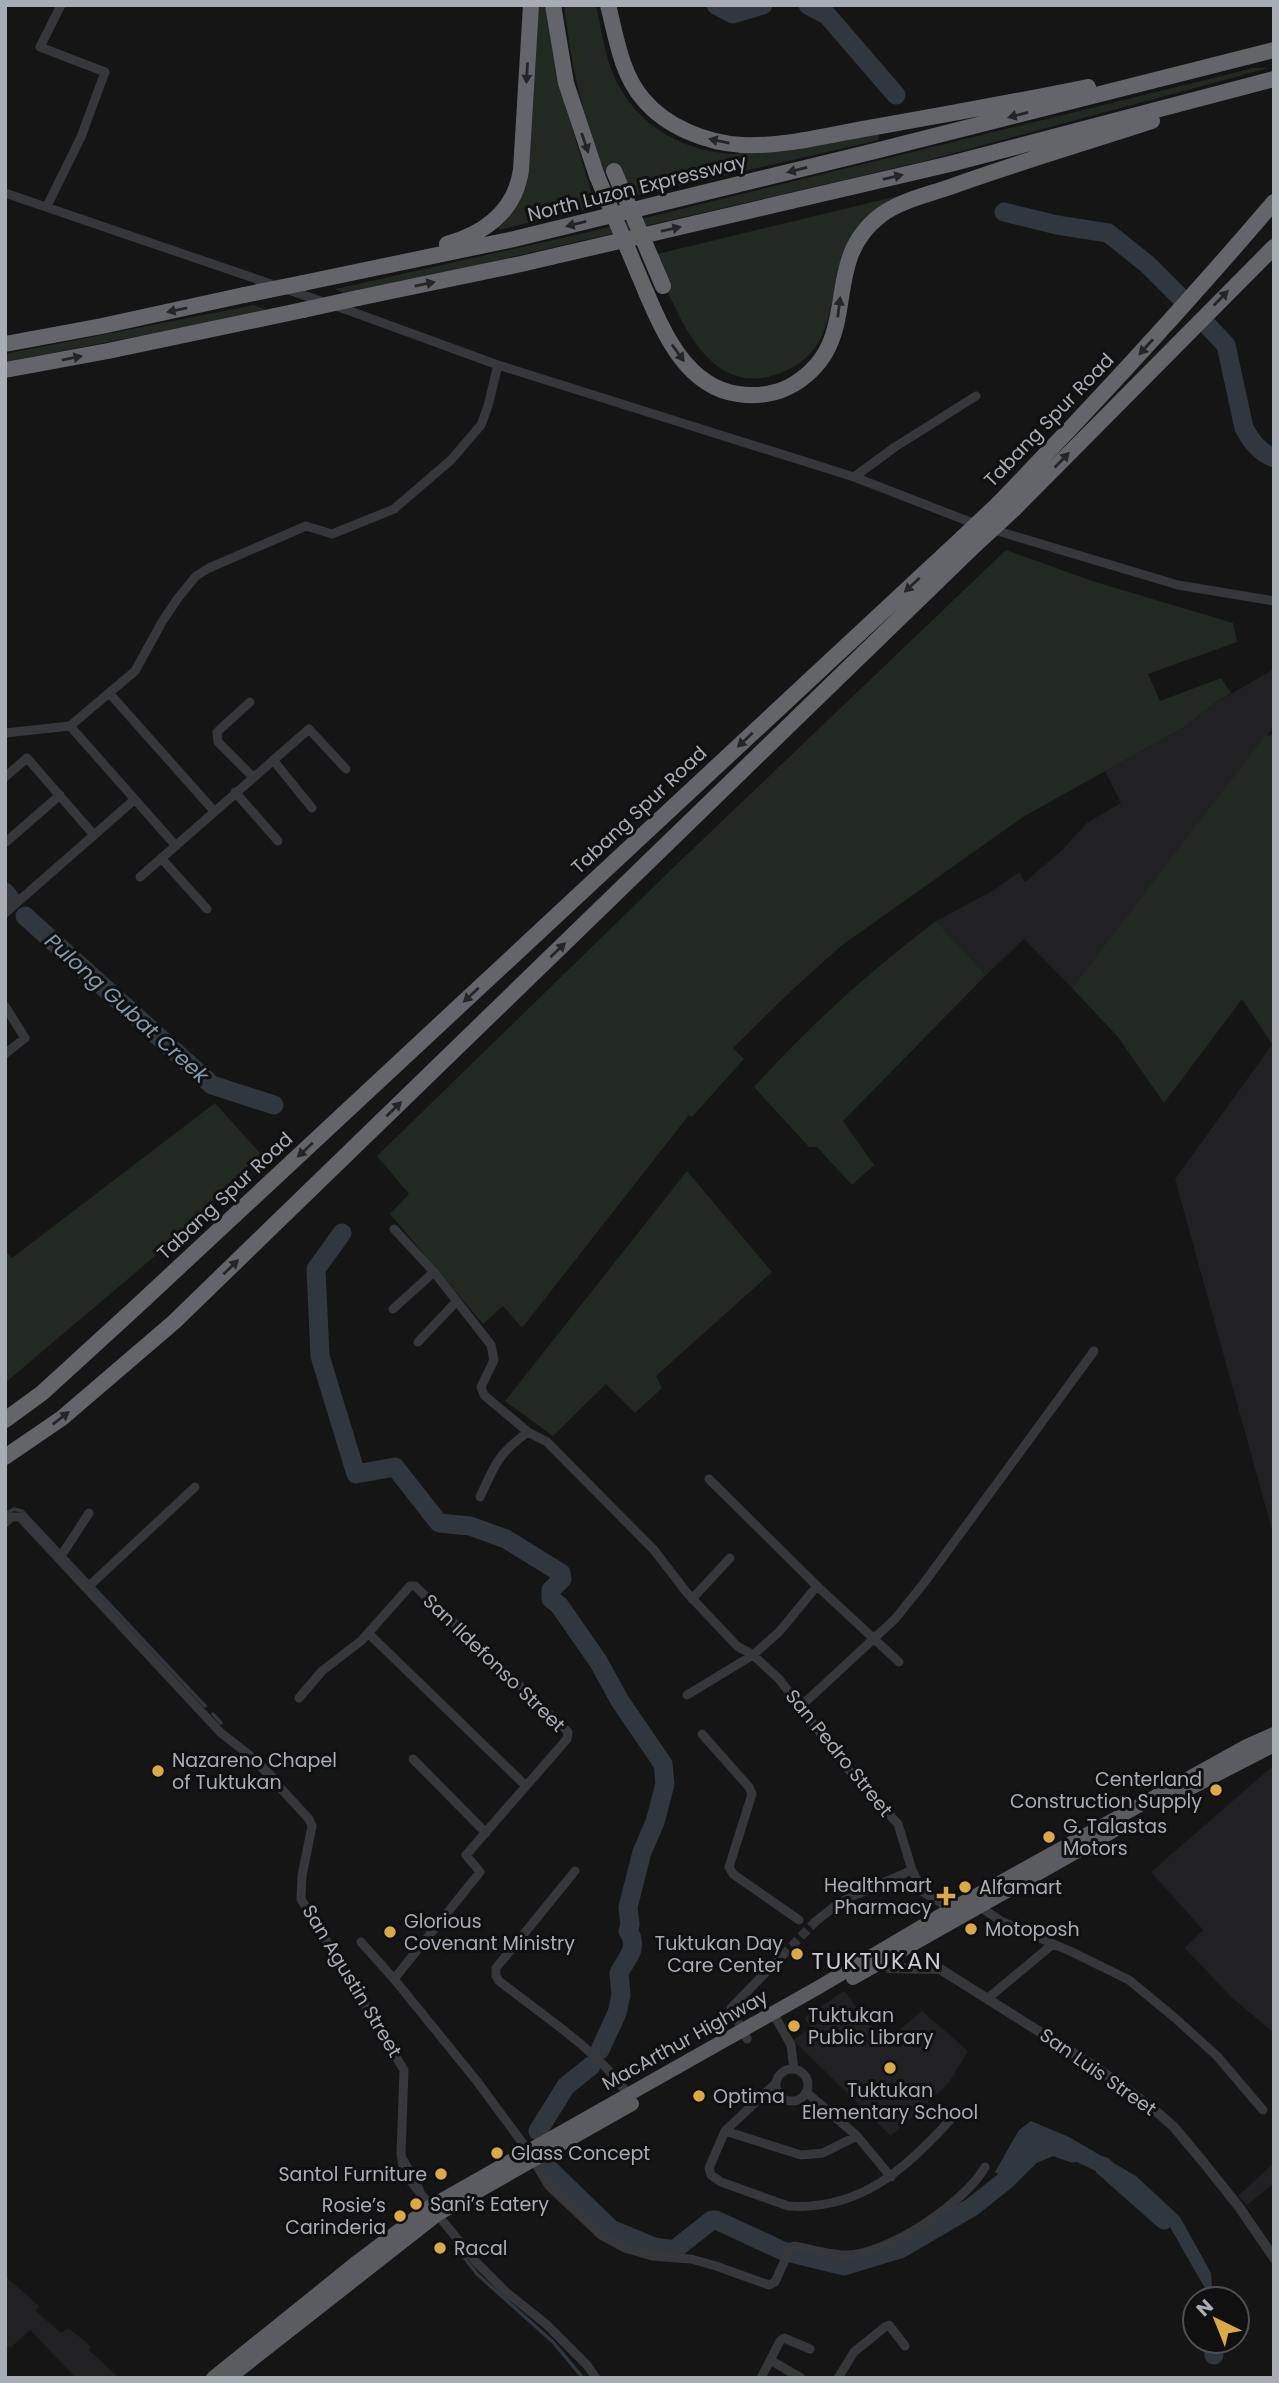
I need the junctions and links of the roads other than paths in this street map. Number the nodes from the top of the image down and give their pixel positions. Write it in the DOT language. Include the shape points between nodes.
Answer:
graph roads {
  1 [pos="61,5"];
  2 [pos="531,5"];
  3 [pos="553,5"];
  4 [pos="608,5"];
  5 [pos="1274,50"];
  6 [pos="1274,80"];
  7 [pos="614,171"];
  8 [pos="5,193"];
  9 [pos="1274,202"];
  10 [pos="47,206"];
  11 [pos="1274,247"];
  12 [pos="344,274"];
  13 [pos="663,286"];
  14 [pos="5,344"];
  15 [pos="498,365"];
  16 [pos="5,370"];
  17 [pos="976,396"];
  18 [pos="854,477"];
  19 [pos="969,541"];
  20 [pos="1274,601"];
  21 [pos="110,694"];
  22 [pos="250,702"];
  23 [pos="70,726"];
  24 [pos="5,733"];
  25 [pos="273,760"];
  26 [pos="345,769"];
  27 [pos="5,776"];
  28 [pos="253,777"];
  29 [pos="236,792"];
  30 [pos="60,795"];
  31 [pos="134,800"];
  32 [pos="312,808"];
  33 [pos="214,811"];
  34 [pos="94,835"];
  35 [pos="278,841"];
  36 [pos="6,842"];
  37 [pos="176,846"];
  38 [pos="161,858"];
  39 [pos="140,877"];
  40 [pos="207,909"];
  41 [pos="5,913"];
  42 [pos="5,1006"];
  43 [pos="5,1054"];
  44 [pos="394,1229"];
  45 [pos="434,1272"];
  46 [pos="456,1302"];
  47 [pos="393,1309"];
  48 [pos="418,1342"];
  49 [pos="1094,1351"];
  50 [pos="5,1420"];
  51 [pos="528,1432"];
  52 [pos="5,1457"];
  53 [pos="709,1479"];
  54 [pos="195,1487"];
  55 [pos="480,1497"];
  56 [pos="89,1513"];
  57 [pos="5,1523"];
  58 [pos="730,1558"];
  59 [pos="59,1559"];
  60 [pos="817,1586"];
  61 [pos="87,1588"];
  62 [pos="692,1599"];
  63 [pos="368,1633"];
  64 [pos="873,1640"];
  65 [pos="753,1655"];
  66 [pos="899,1662"];
  67 [pos="687,1695"];
  68 [pos="299,1698"];
  69 [pos="800,1707"];
  70 [pos="702,1734"];
  71 [pos="1274,1734"];
  72 [pos="1274,1745"];
  73 [pos="413,1759"];
  74 [pos="524,1785"];
  75 [pos="486,1833"];
  76 [pos="912,1870"];
  77 [pos="575,1871"];
  78 [pos="976,1904"];
  79 [pos="951,1916"];
  80 [pos="799,1920"];
  81 [pos="816,1922"];
  82 [pos="361,1942"];
  83 [pos="1053,1944"];
  84 [pos="782,1956"];
  85 [pos="880,1958"];
  86 [pos="394,1979"];
  87 [pos="987,1998"];
  88 [pos="775,2017"];
  89 [pos="745,2035"];
  90 [pos="794,2069"];
  91 [pos="776,2083"];
  92 [pos="806,2092"];
  93 [pos="630,2099"];
  94 [pos="1263,2110"];
  95 [pos="950,2120"];
  96 [pos="725,2131"];
  97 [pos="857,2136"];
  98 [pos="530,2156"];
  99 [pos="985,2167"];
  100 [pos="891,2177"];
  101 [pos="434,2210"];
  102 [pos="1274,2258"];
  103 [pos="905,2346"];
  104 [pos="810,2349"];
  105 [pos="770,2360"];
  106 [pos="213,2378"];
  107 [pos="229,2378"];
  108 [pos="596,2378"];
  109 [pos="761,2378"];
  110 [pos="800,2378"];
  111 [pos="838,2378"];
  1 -- 10 [label="street" via="40,47 105,72 81,137"];
  2 -- 12 [label="highway, one-way" via="521,170 510,204 492,223 468,237"];
  3 -- 6 [label="highway, one-way, bridge" via="566,83 597,176 671,343 707,383 749,396 790,386 810,373 825,354 835,334 850,255 871,224 890,210 985,174"];
  5 -- 4 [label="highway, one-way" via="895,124 743,145 681,128 640,97 628,75"];
  5 -- 12 [label="highway, North Luzon Expressway, one-way" via="528,236"];
  16 -- 6 [label="highway, one-way, bridge" via="521,264 937,167"];
  7 -- 13 [label="highway, bridge"];
  8 -- 10 [label="street"];
  9 -- 19 [label="highway, Tabang Spur Road, one-way, bridge"];
  10 -- 15 [label="street"];
  19 -- 11 [label="highway, Tabang Spur Road, one-way, bridge" via="1014,509"];
  12 -- 14 [label="highway, North Luzon Expressway, one-way, bridge"];
  15 -- 18 [label="street"];
  15 -- 21 [label="street" via="481,425 451,460 394,509 332,534 306,526 196,576 162,622 135,671"];
  17 -- 18 [label="street"];
  18 -- 20 [label="street" via="1004,534 1178,585"];
  19 -- 50 [label="highway, Tabang Spur Road, one-way" via="42,1393"];
  52 -- 19 [label="highway, Tabang Spur Road, one-way" via="62,1418 173,1322"];
  21 -- 23 [label="street"];
  21 -- 33 [label="street"];
  22 -- 28 [label="street" via="216,737"];
  23 -- 24 [label="street"];
  23 -- 31 [label="street"];
  25 -- 26 [label="street" via="309,729"];
  25 -- 28 [label="street"];
  25 -- 32 [label="street"];
  27 -- 30 [label="street" via="27,758"];
  28 -- 29 [label="street"];
  29 -- 33 [label="street"];
  29 -- 35 [label="street"];
  30 -- 34 [label="street"];
  30 -- 36 [label="street"];
  31 -- 34 [label="street"];
  31 -- 37 [label="street"];
  33 -- 37 [label="street"];
  34 -- 41 [label="street"];
  37 -- 38 [label="street"];
  38 -- 39 [label="street"];
  38 -- 40 [label="street"];
  42 -- 43 [label="street" via="25,1038"];
  44 -- 45 [label="street"];
  45 -- 46 [label="street"];
  45 -- 47 [label="street"];
  46 -- 48 [label="street"];
  46 -- 51 [label="street, San Pedro Street" via="494,1352 481,1387 484,1395"];
  49 -- 64 [label="street" via="924,1583"];
  51 -- 55 [label="street" via="497,1459"];
  51 -- 62 [label="street, San Pedro Street" via="547,1442 654,1550"];
  53 -- 60 [label="street"];
  54 -- 61 [label="street"];
  56 -- 59 [label="street"];
  57 -- 59 [label="street, San Agustin Street" via="20,1517"];
  58 -- 62 [label="street"];
  59 -- 61 [label="street, San Agustin Street"];
  60 -- 64 [label="street"];
  60 -- 65 [label="street"];
  61 -- 101 [label="street, San Agustin Street" via="221,1733 252,1757 309,1819 312,1826 301,1899 404,2070 403,2166"];
  62 -- 65 [label="street, San Pedro Street" via="737,1646"];
  63 -- 68 [label="street, San Ildefonso Street" via="322,1671"];
  63 -- 74 [label="street"];
  63 -- 74 [label="street, San Ildefonso Street" via="410,1586 415,1586 568,1732 567,1739"];
  64 -- 66 [label="street"];
  64 -- 69 [label="street"];
  65 -- 67 [label="street"];
  65 -- 69 [label="street, San Pedro Street"];
  69 -- 76 [label="street, San Pedro Street" via="898,1824"];
  70 -- 80 [label="street" via="752,1794 729,1867"];
  71 -- 78 [label="highway, MacArthur Highway"];
  72 -- 78 [label="highway, MacArthur Highway"];
  73 -- 75 [label="street"];
  74 -- 75 [label="street, San Ildefonso Street"];
  75 -- 86 [label="street, San Ildefonso Street" via="466,1855 480,1872"];
  76 -- 79 [label="street, San Pedro Street" via="923,1892 945,1905"];
  76 -- 81 [label="street" via="841,1902"];
  77 -- 93 [label="street" via="496,1968 496,1976 591,2053"];
  78 -- 79 [label="highway, MacArthur Highway"];
  78 -- 83 [label="street" via="1001,1921"];
  79 -- 85 [label="highway, MacArthur Highway"];
  82 -- 86 [label="street"];
  83 -- 87 [label="street"];
  83 -- 94 [label="street" via="1129,1980 1217,2056"];
  84 -- 89 [label="street" via="731,2008"];
  85 -- 87 [label="street, San Luis Street" via="889,1968 940,1969"];
  85 -- 88 [label="highway, MacArthur Highway"];
  86 -- 98 [label="street"];
  87 -- 102 [label="street, San Luis Street" via="1097,2068 1166,2120 1239,2207"];
  88 -- 89 [label="highway, MacArthur Highway"];
  88 -- 90 [label="street" via="791,2045"];
  89 -- 93 [label="highway, MacArthur Highway"];
  90 -- 91 [label="street" via="780,2074"];
  90 -- 92 [label="street" via="804,2074"];
  91 -- 92 [label="street" via="778,2092 788,2100 800,2099"];
  91 -- 96 [label="street"];
  92 -- 97 [label="street"];
  93 -- 98 [label="highway, MacArthur Highway"];
  95 -- 100 [label="street"];
  96 -- 97 [label="street" via="801,2155 823,2153"];
  96 -- 100 [label="street" via="709,2168 711,2175 788,2206 839,2201"];
  97 -- 100 [label="street"];
  98 -- 99 [label="street" via="549,2186 601,2235 625,2248 691,2259 769,2286 794,2246 844,2255 894,2242 967,2192"];
  98 -- 101 [label="highway, MacArthur Highway"];
  101 -- 106 [label="highway, MacArthur Highway" via="357,2262"];
  101 -- 107 [label="highway, MacArthur Highway"];
  101 -- 108 [label="street, San Agustin Street" via="476,2262 546,2324"];
  103 -- 111 [label="street" via="889,2325 854,2352"];
  104 -- 105 [label="street" via="784,2339"];
  105 -- 109 [label="street"];
  105 -- 110 [label="street"];
}
